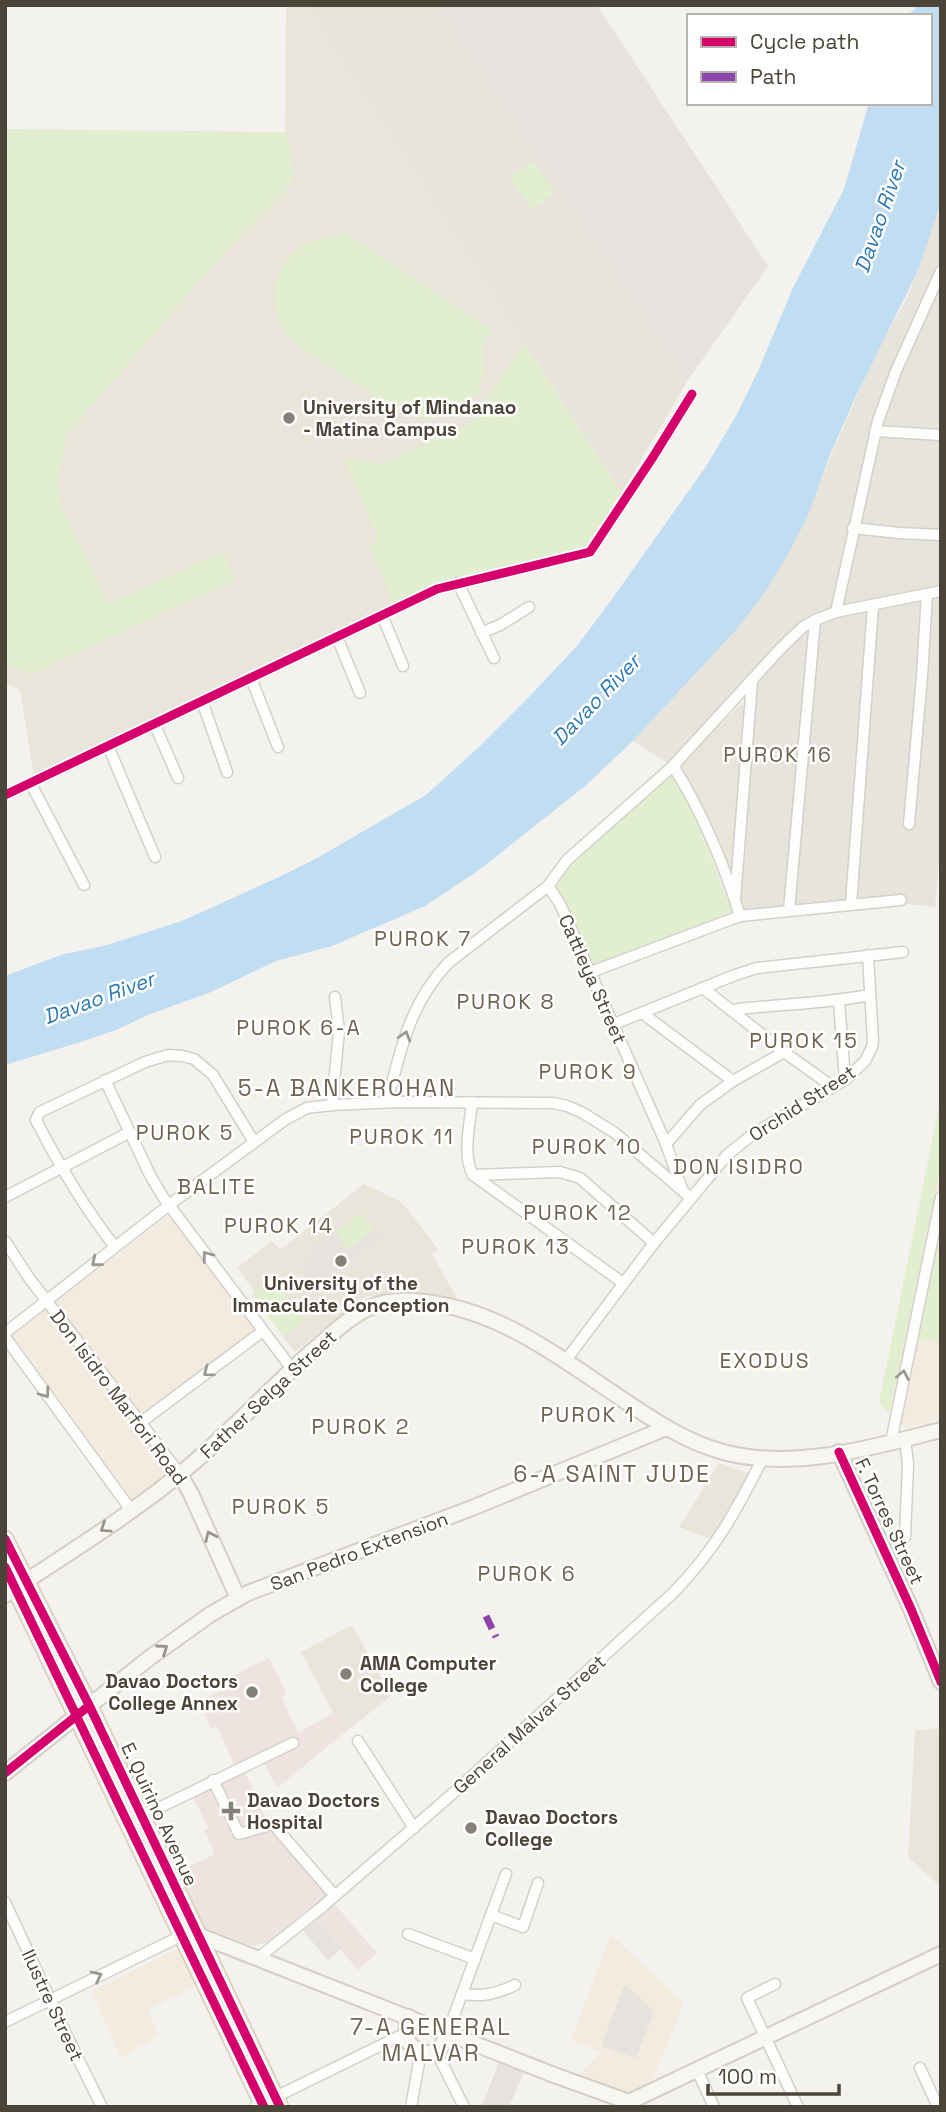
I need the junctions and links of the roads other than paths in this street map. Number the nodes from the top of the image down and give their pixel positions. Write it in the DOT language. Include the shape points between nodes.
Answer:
graph roads {
  1 [pos="941,271"];
  2 [pos="692,394"];
  3 [pos="875,431"];
  4 [pos="941,435"];
  5 [pos="853,528"];
  6 [pos="941,535"];
  7 [pos="458,583"];
  8 [pos="941,592"];
  9 [pos="927,594"];
  10 [pos="873,606"];
  11 [pos="529,607"];
  12 [pos="836,612"];
  13 [pos="382,615"];
  14 [pos="815,620"];
  15 [pos="481,633"];
  16 [pos="337,637"];
  17 [pos="494,658"];
  18 [pos="403,666"];
  19 [pos="251,678"];
  20 [pos="752,682"];
  21 [pos="360,693"];
  22 [pos="202,701"];
  23 [pos="154,723"];
  24 [pos="108,746"];
  25 [pos="278,747"];
  26 [pos="673,766"];
  27 [pos="227,772"];
  28 [pos="178,778"];
  29 [pos="31,784"];
  30 [pos="5,796"];
  31 [pos="909,824"];
  32 [pos="155,857"];
  33 [pos="84,885"];
  34 [pos="548,886"];
  35 [pos="735,899"];
  36 [pos="901,900"];
  37 [pos="851,904"];
  38 [pos="789,910"];
  39 [pos="740,916"];
  40 [pos="903,952"];
  41 [pos="868,955"];
  42 [pos="591,972"];
  43 [pos="703,988"];
  44 [pos="870,995"];
  45 [pos="335,997"];
  46 [pos="839,1001"];
  47 [pos="730,1010"];
  48 [pos="642,1013"];
  49 [pos="614,1024"];
  50 [pos="784,1052"];
  51 [pos="106,1080"];
  52 [pos="845,1080"];
  53 [pos="733,1082"];
  54 [pos="833,1087"];
  55 [pos="387,1102"];
  56 [pos="472,1102"];
  57 [pos="332,1105"];
  58 [pos="130,1132"];
  59 [pos="254,1142"];
  60 [pos="666,1144"];
  61 [pos="61,1167"];
  62 [pos="473,1175"];
  63 [pos="682,1190"];
  64 [pos="5,1197"];
  65 [pos="941,1197"];
  66 [pos="691,1198"];
  67 [pos="169,1205"];
  68 [pos="5,1241"];
  69 [pos="654,1243"];
  70 [pos="115,1247"];
  71 [pos="623,1283"];
  72 [pos="47,1301"];
  73 [pos="263,1331"];
  74 [pos="5,1335"];
  75 [pos="566,1360"];
  76 [pos="292,1369"];
  77 [pos="140,1423"];
  78 [pos="666,1428"];
  79 [pos="941,1430"];
  80 [pos="898,1440"];
  81 [pos="839,1452"];
  82 [pos="763,1458"];
  83 [pos="180,1474"];
  84 [pos="131,1510"];
  85 [pos="905,1537"];
  86 [pos="5,1539"];
  87 [pos="5,1567"];
  88 [pos="16,1588"];
  89 [pos="238,1598"];
  90 [pos="941,1682"];
  91 [pos="89,1705"];
  92 [pos="76,1716"];
  93 [pos="358,1741"];
  94 [pos="293,1743"];
  95 [pos="5,1773"];
  96 [pos="211,1781"];
  97 [pos="142,1816"];
  98 [pos="414,1828"];
  99 [pos="506,1874"];
  100 [pos="538,1883"];
  101 [pos="335,1896"];
  102 [pos="5,1902"];
  103 [pos="491,1915"];
  104 [pos="408,1934"];
  105 [pos="190,1935"];
  106 [pos="941,1954"];
  107 [pos="258,1958"];
  108 [pos="475,1959"];
  109 [pos="775,1984"];
  110 [pos="515,1985"];
  111 [pos="462,1994"];
  112 [pos="50,1998"];
  113 [pos="409,2017"];
  114 [pos="5,2022"];
  115 [pos="448,2032"];
  116 [pos="406,2033"];
  117 [pos="766,2038"];
  118 [pos="429,2051"];
  119 [pos="920,2067"];
  120 [pos="697,2070"];
  121 [pos="267,2104"];
  122 [pos="630,2105"];
  123 [pos="102,2107"];
  124 [pos="411,2107"];
  125 [pos="464,2107"];
  126 [pos="714,2107"];
  127 [pos="798,2107"];
  128 [pos="938,2107"];
  1 -- 3 [label="street"];
  2 -- 7 [label="street" via="590,552"];
  3 -- 4 [label="street"];
  3 -- 5 [label="street"];
  5 -- 6 [label="street"];
  5 -- 12 [label="street"];
  7 -- 13 [label="street"];
  7 -- 15 [label="street"];
  8 -- 9 [label="street"];
  9 -- 10 [label="street"];
  9 -- 31 [label="street"];
  10 -- 12 [label="street"];
  10 -- 37 [label="street"];
  11 -- 15 [label="street"];
  12 -- 14 [label="street"];
  13 -- 16 [label="street"];
  13 -- 18 [label="street"];
  14 -- 20 [label="street" via="783,646"];
  14 -- 38 [label="street"];
  15 -- 17 [label="street"];
  16 -- 19 [label="street"];
  16 -- 21 [label="street"];
  19 -- 22 [label="street"];
  19 -- 25 [label="street"];
  20 -- 26 [label="street"];
  20 -- 35 [label="street"];
  22 -- 23 [label="street"];
  22 -- 27 [label="street"];
  23 -- 24 [label="street"];
  23 -- 28 [label="street"];
  24 -- 29 [label="street"];
  24 -- 32 [label="street"];
  26 -- 34 [label="street" via="567,860"];
  26 -- 35 [label="street" via="688,788"];
  29 -- 30 [label="street"];
  29 -- 33 [label="street"];
  34 -- 42 [label="street, Cattleya Street"];
  55 -- 34 [label="street, one-way" via="410,1020 429,985 448,963"];
  35 -- 39 [label="street"];
  36 -- 37 [label="street"];
  37 -- 38 [label="street"];
  38 -- 39 [label="street"];
  39 -- 42 [label="street"];
  40 -- 41 [label="street"];
  41 -- 43 [label="street" via="757,968"];
  41 -- 44 [label="street, Orchid Street"];
  42 -- 49 [label="street, Cattleya Street"];
  43 -- 47 [label="street"];
  43 -- 48 [label="street"];
  44 -- 46 [label="street"];
  44 -- 52 [label="street, Orchid Street" via="872,1047"];
  45 -- 57 [label="street" via="340,1031"];
  46 -- 47 [label="street"];
  46 -- 52 [label="street"];
  47 -- 50 [label="street"];
  48 -- 49 [label="street"];
  48 -- 53 [label="street"];
  49 -- 60 [label="street, Cattleya Street"];
  50 -- 53 [label="street"];
  50 -- 54 [label="street"];
  51 -- 58 [label="street"];
  51 -- 59 [label="street" via="168,1055 194,1059 221,1086"];
  51 -- 61 [label="street" via="37,1115"];
  52 -- 54 [label="street, Orchid Street"];
  53 -- 60 [label="street" via="700,1105"];
  54 -- 66 [label="street, Orchid Street" via="744,1140"];
  55 -- 56 [label="street"];
  55 -- 57 [label="street"];
  56 -- 62 [label="street" via="468,1167"];
  56 -- 63 [label="street" via="567,1106 615,1133"];
  57 -- 59 [label="street" via="297,1112"];
  58 -- 61 [label="street"];
  58 -- 67 [label="street"];
  59 -- 67 [label="street"];
  60 -- 63 [label="street, Cattleya Street"];
  61 -- 64 [label="street"];
  61 -- 70 [label="street"];
  62 -- 69 [label="street" via="570,1174"];
  62 -- 71 [label="street"];
  63 -- 66 [label="street"];
  80 -- 65 [label="street, one-way"];
  66 -- 69 [label="street, Orchid Street"];
  67 -- 70 [label="street"];
  73 -- 67 [label="street, one-way"];
  68 -- 72 [label="street, Don Isidro Marfori Road"];
  69 -- 71 [label="street, Orchid Street"];
  70 -- 72 [label="street, one-way"];
  71 -- 75 [label="street, Orchid Street"];
  72 -- 74 [label="street"];
  72 -- 77 [label="street, Don Isidro Marfori Road"];
  73 -- 76 [label="street"];
  73 -- 77 [label="street, one-way"];
  74 -- 84 [label="street, one-way"];
  75 -- 76 [label="main road, Father Selga Street" via="515,1330 474,1313 400,1301 363,1311"];
  75 -- 78 [label="main road, Father Selga Street"];
  76 -- 83 [label="main road, Father Selga Street"];
  77 -- 83 [label="street, Don Isidro Marfori Road"];
  78 -- 82 [label="main road, Father Selga Street" via="705,1446"];
  78 -- 89 [label="main road, San Pedro Extension"];
  79 -- 80 [label="main road, Father Selga Street"];
  80 -- 81 [label="main road, Father Selga Street"];
  80 -- 85 [label="street" via="908,1464"];
  81 -- 82 [label="main road, Father Selga Street"];
  81 -- 90 [label="main road, F. Torres Street"];
  82 -- 98 [label="street, General Malvar Street" via="719,1539 688,1578"];
  83 -- 84 [label="main road, Father Selga Street"];
  89 -- 83 [label="main road, Don Isidro Marfori Road, one-way"];
  84 -- 88 [label="main road, Father Selga Street, one-way"];
  86 -- 88 [label="main road, E. Quirino Avenue"];
  87 -- 88 [label="main road, E. Quirino Avenue"];
  88 -- 91 [label="main road, E. Quirino Avenue"];
  88 -- 92 [label="main road, E. Quirino Avenue"];
  91 -- 89 [label="main road, San Pedro Extension, one-way"];
  91 -- 92 [label="main road, San Pedro Extension"];
  91 -- 97 [label="main road, E. Quirino Avenue"];
  92 -- 95 [label="main road, San Pedro Extension"];
  92 -- 105 [label="main road, E. Quirino Avenue"];
  93 -- 98 [label="street"];
  94 -- 96 [label="street"];
  96 -- 97 [label="street"];
  96 -- 101 [label="street" via="239,1834 273,1824"];
  97 -- 105 [label="main road, E. Quirino Avenue"];
  98 -- 101 [label="street, General Malvar Street"];
  99 -- 103 [label="street"];
  100 -- 103 [label="street" via="523,1927"];
  101 -- 107 [label="street, General Malvar Street"];
  102 -- 112 [label="street, Ilustre Street"];
  103 -- 108 [label="street"];
  104 -- 108 [label="street"];
  105 -- 107 [label="main road"];
  112 -- 105 [label="street, one-way"];
  105 -- 121 [label="main road, E. Quirino Avenue"];
  106 -- 117 [label="main road"];
  107 -- 113 [label="main road"];
  108 -- 111 [label="street"];
  109 -- 117 [label="street" via="747,1998"];
  110 -- 111 [label="street" via="484,1996"];
  111 -- 115 [label="street"];
  112 -- 114 [label="street"];
  112 -- 123 [label="street, Ilustre Street"];
  113 -- 115 [label="main road"];
  113 -- 116 [label="main road"];
  115 -- 118 [label="main road" via="443,2045"];
  115 -- 122 [label="main road"];
  116 -- 118 [label="main road" via="410,2045"];
  116 -- 121 [label="street"];
  117 -- 120 [label="main road"];
  117 -- 127 [label="street"];
  118 -- 124 [label="street"];
  118 -- 125 [label="street"];
  119 -- 128 [label="street"];
  120 -- 122 [label="main road"];
  120 -- 126 [label="street"];
}
